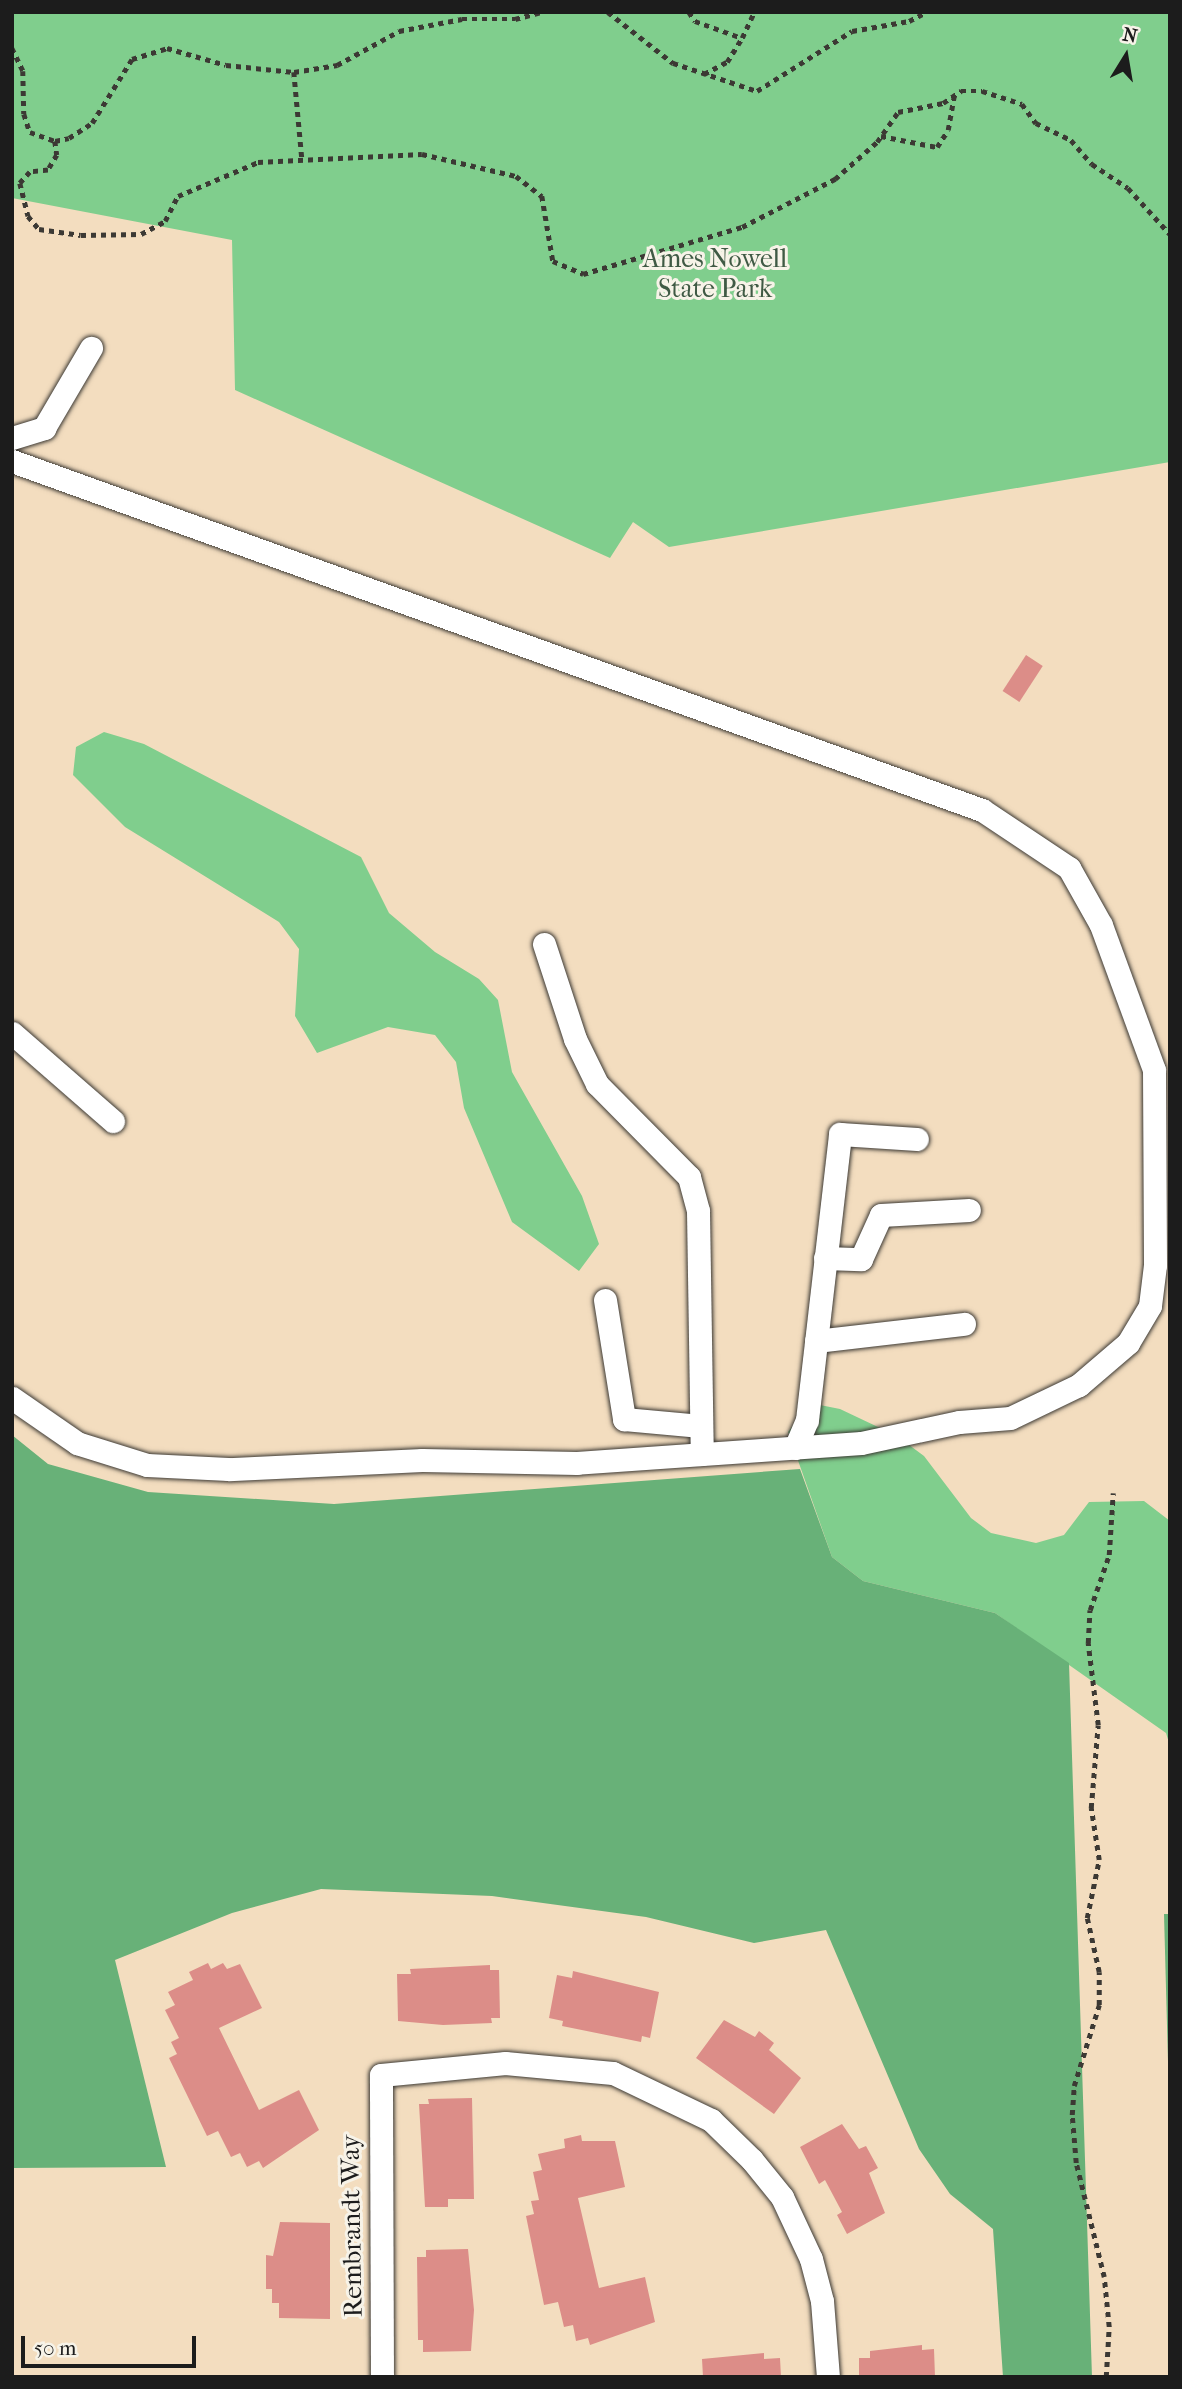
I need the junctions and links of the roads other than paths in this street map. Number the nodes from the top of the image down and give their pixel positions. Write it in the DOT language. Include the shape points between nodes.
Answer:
graph roads {
  1 [pos="91,348"];
  2 [pos="12,438"];
  3 [pos="12,461"];
  4 [pos="544,944"];
  5 [pos="12,1033"];
  6 [pos="113,1121"];
  7 [pos="917,1139"];
  8 [pos="969,1210"];
  9 [pos="825,1258"];
  10 [pos="605,1300"];
  11 [pos="964,1324"];
  12 [pos="816,1341"];
  13 [pos="12,1398"];
  14 [pos="701,1426"];
  15 [pos="795,1448"];
  16 [pos="702,1454"];
  17 [pos="382,2377"];
  18 [pos="828,2377"];
  1 -- 2 [label="street" via="44,428"];
  3 -- 15 [label="street" via="982,810 1069,868 1101,925 1154,1070 1155,1265 1150,1306 1129,1343 1079,1385 1010,1418 959,1422 861,1443"];
  4 -- 14 [label="street" via="575,1039 597,1084 689,1177 698,1212"];
  5 -- 6 [label="street"];
  7 -- 9 [label="street" via="840,1134"];
  8 -- 9 [label="street" via="881,1215 861,1259"];
  9 -- 12 [label="street"];
  10 -- 14 [label="street" via="624,1419"];
  11 -- 12 [label="street"];
  12 -- 15 [label="street" via="807,1420"];
  13 -- 16 [label="street" via="77,1443 147,1465 228,1469 422,1460 577,1463"];
  14 -- 16 [label="street"];
  15 -- 16 [label="street"];
  17 -- 18 [label="street, Rembrandt Way" via="382,2075 505,2063 613,2073 711,2120 767,2178 799,2231 822,2301"];
}
